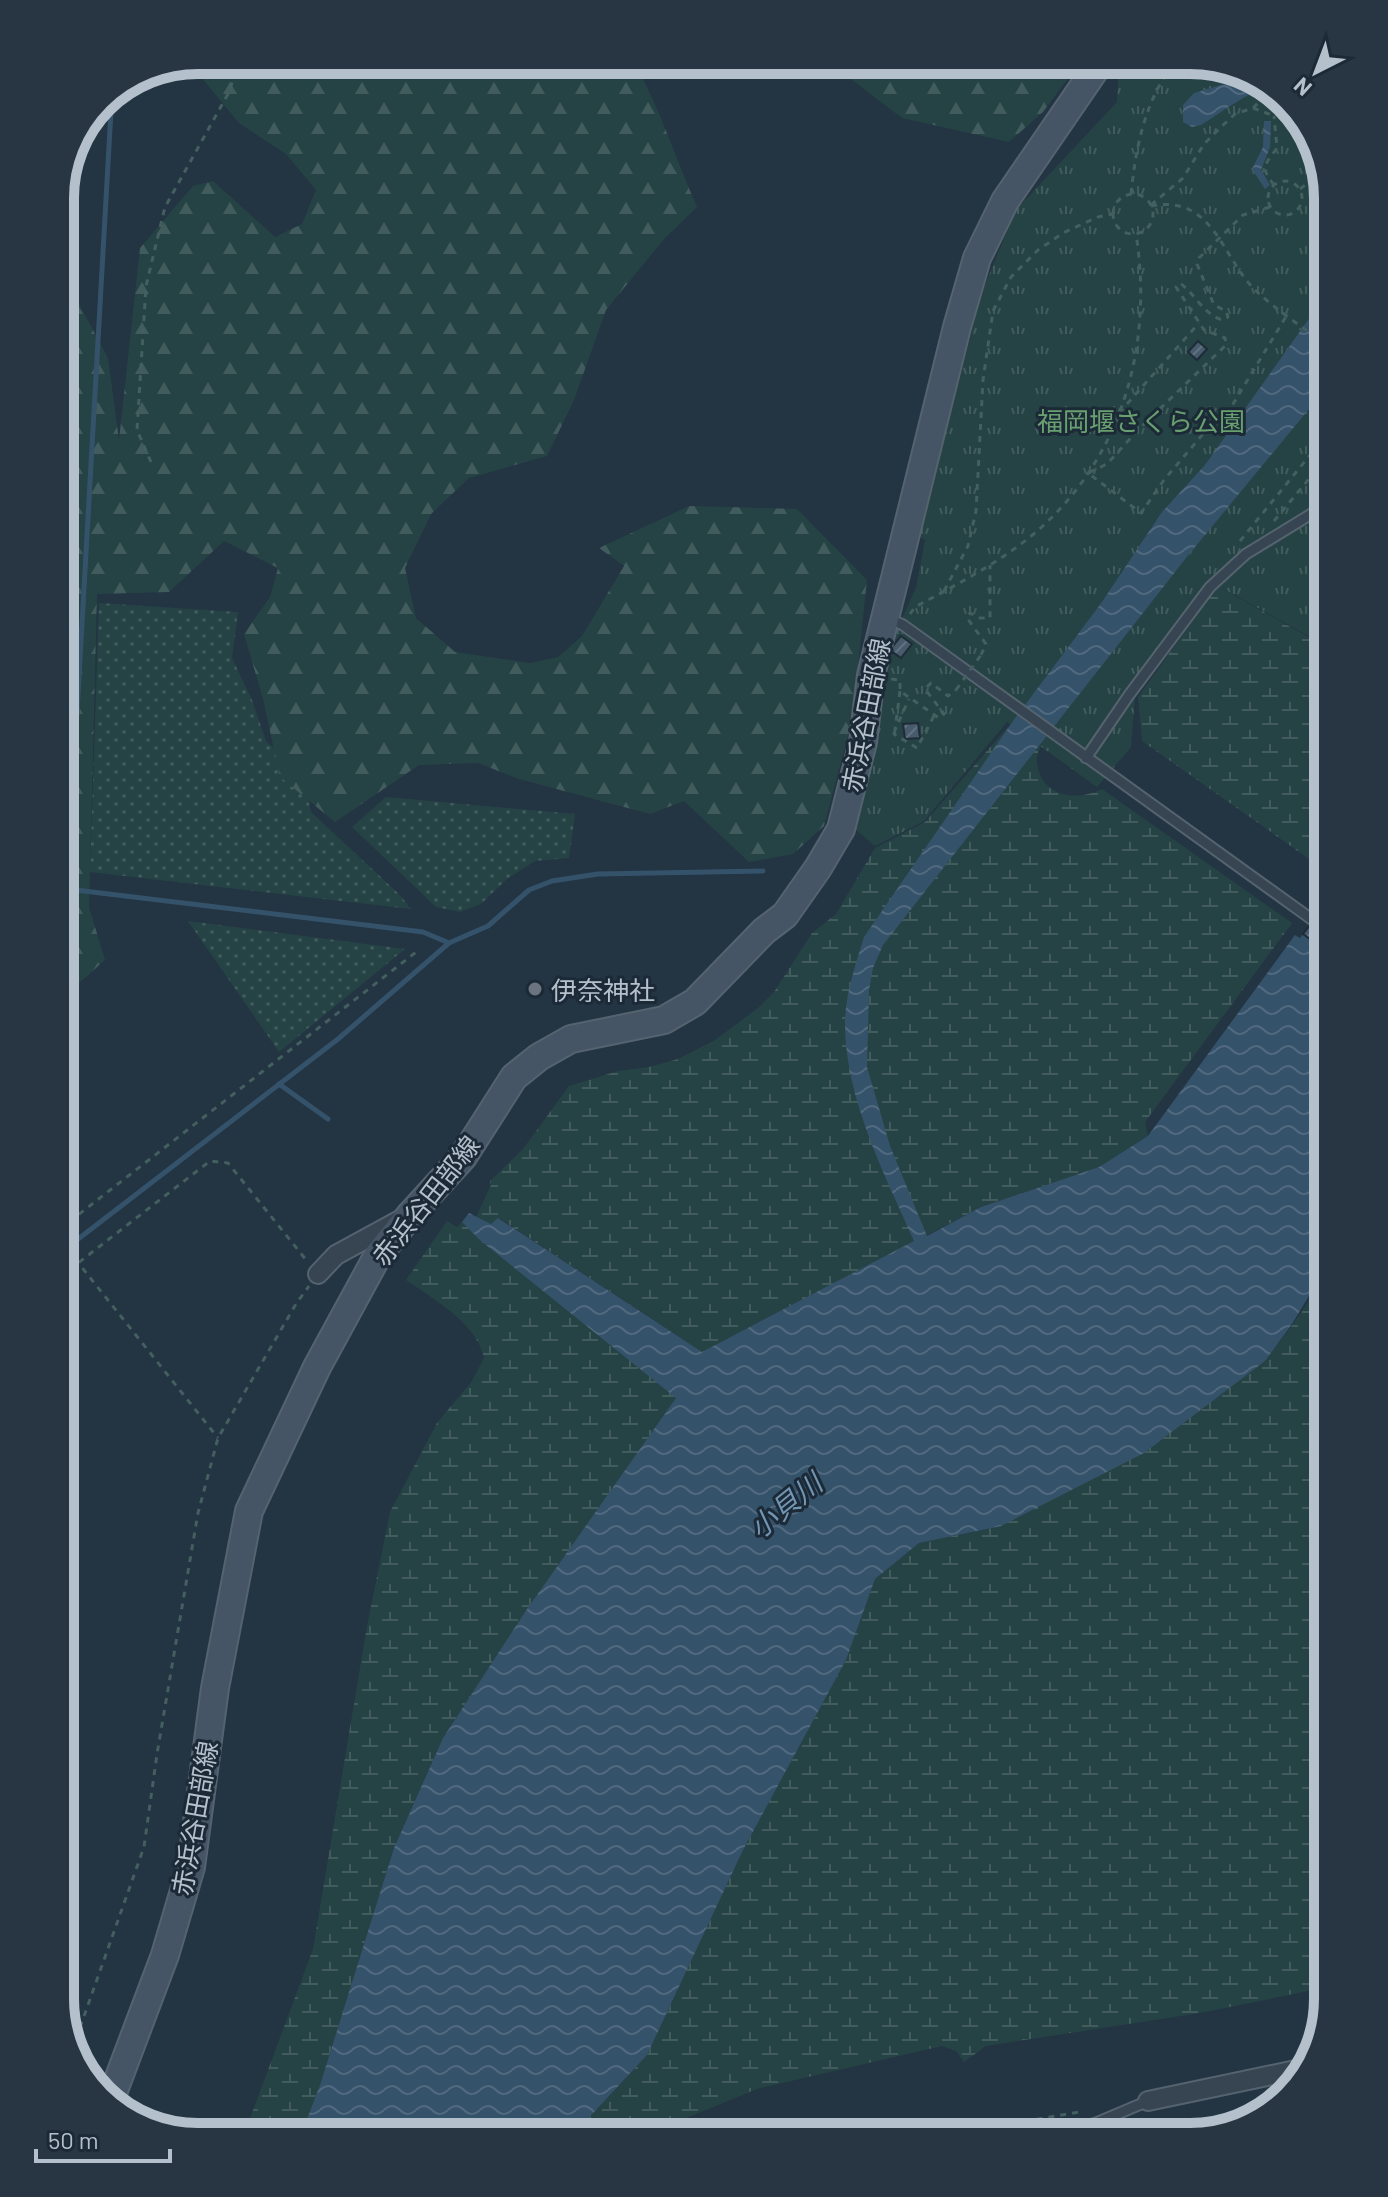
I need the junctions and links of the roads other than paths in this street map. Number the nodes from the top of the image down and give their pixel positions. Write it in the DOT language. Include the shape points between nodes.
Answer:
graph roads {
  1 [pos="1092,74"];
  2 [pos="1314,512"];
  3 [pos="894,621"];
  4 [pos="1086,758"];
  5 [pos="1314,921"];
  6 [pos="411,1214"];
  7 [pos="318,1274"];
  8 [pos="1290,2071"];
  9 [pos="114,2090"];
  10 [pos="1148,2101"];
  11 [pos="1096,2123"];
  1 -- 3 [label="main road, 赤浜谷田部線" via="1005,201 977,258 957,327"];
  2 -- 4 [label="lane" via="1246,554 1210,587"];
  3 -- 4 [label="lane"];
  3 -- 6 [label="main road, 赤浜谷田部線" via="871,675 863,742 841,829 785,915 704,994 664,1020 571,1039 539,1057 514,1077 463,1157"];
  4 -- 5 [label="lane"];
  6 -- 7 [label="street" via="336,1255"];
  6 -- 9 [label="main road, 赤浜谷田部線" via="378,1255 317,1367 249,1511 215,1688 191,1867 165,1955"];
  8 -- 10 [label="street"];
  10 -- 11 [label="lane"];
}
